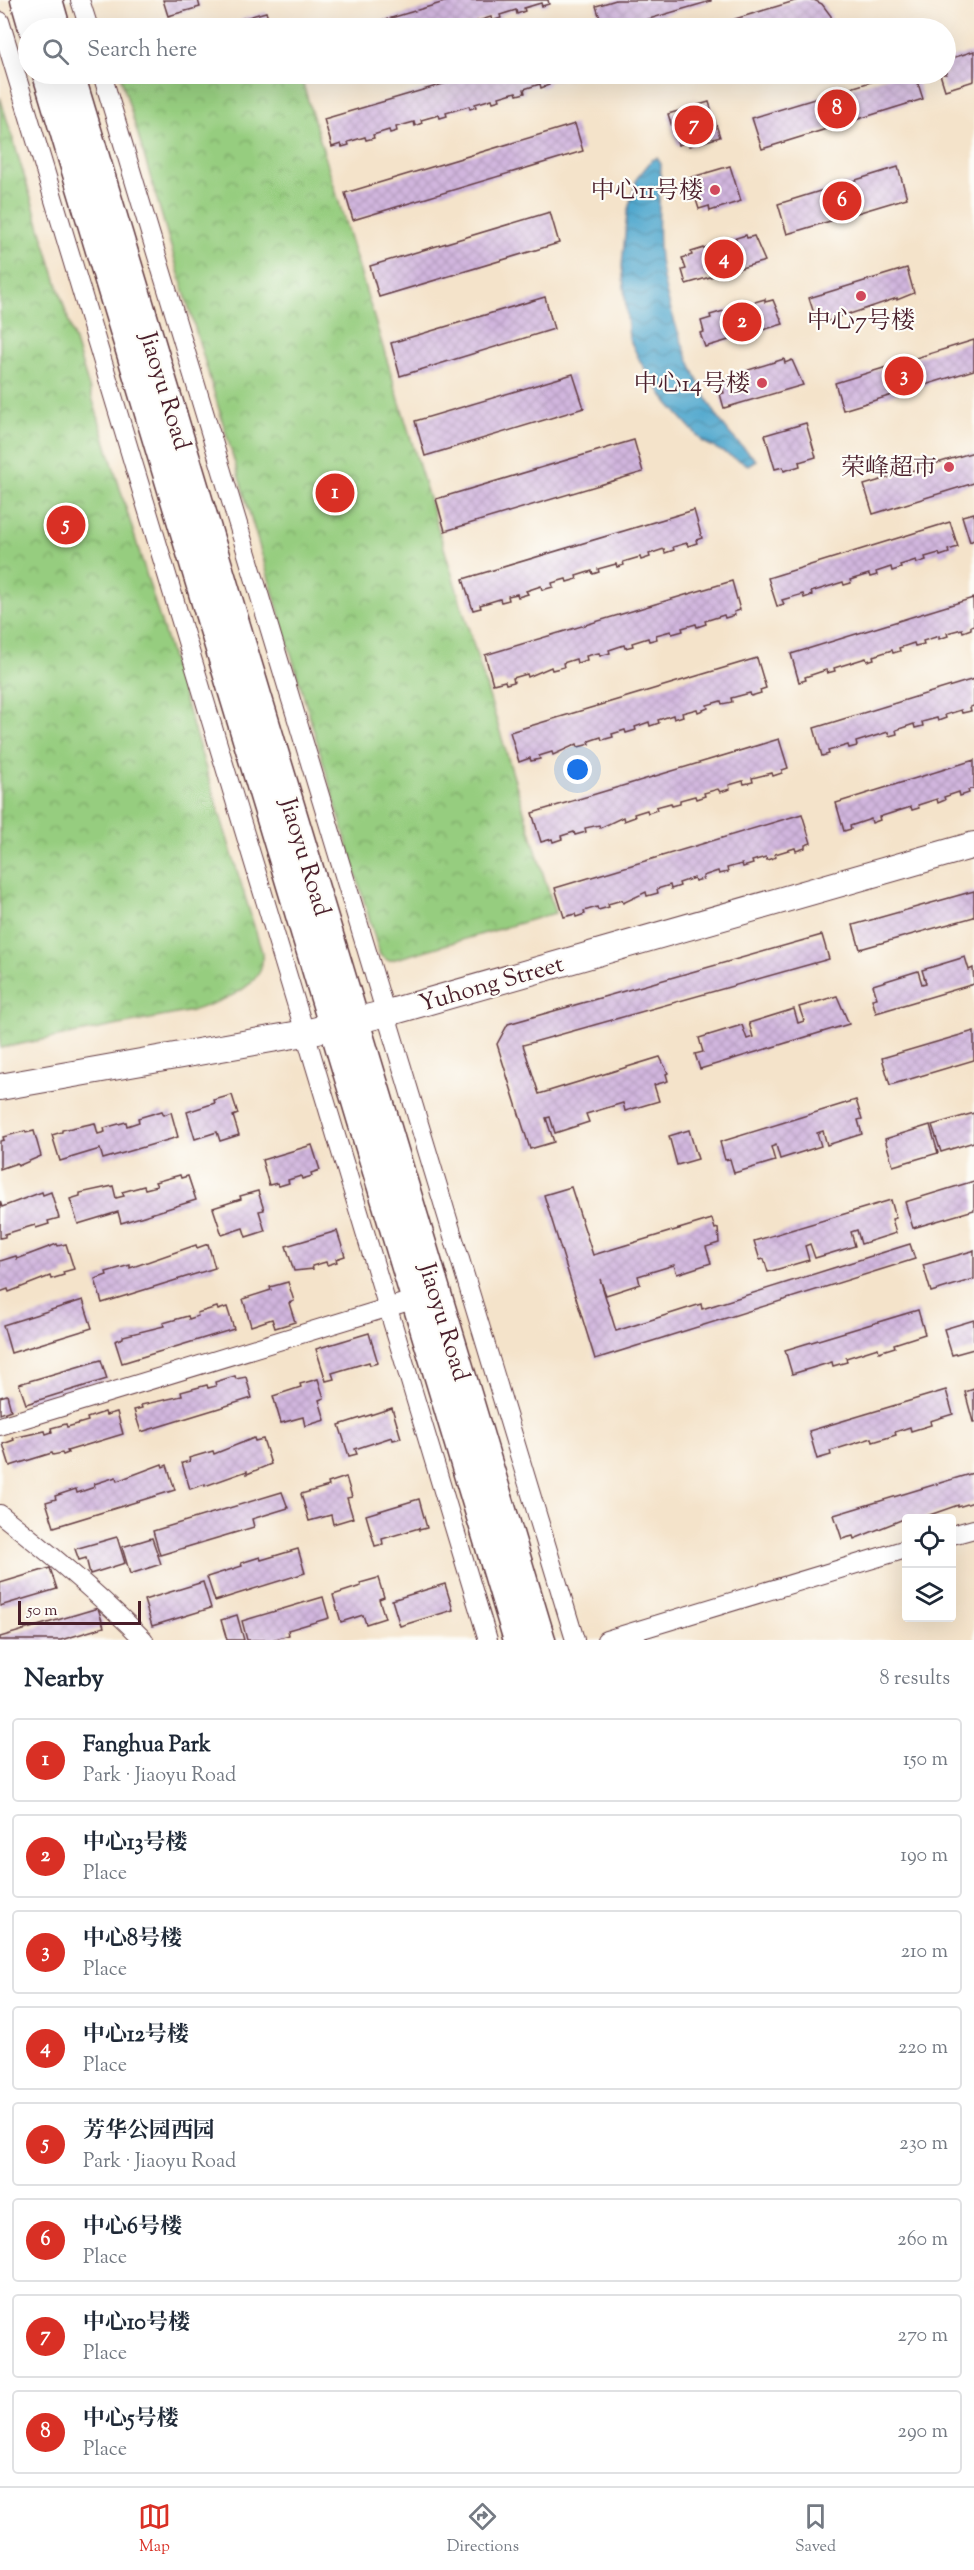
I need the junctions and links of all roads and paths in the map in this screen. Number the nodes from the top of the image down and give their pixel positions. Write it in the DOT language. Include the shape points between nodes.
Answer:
graph roads {
  1 [pos="25,0"];
  2 [pos="48,0"];
  3 [pos="80,0"];
  4 [pos="30,18"];
  5 [pos="54,18"];
  6 [pos="86,18"];
  7 [pos="0,21"];
  8 [pos="18,81"];
  9 [pos="19,84"];
  10 [pos="50,84"];
  11 [pos="73,84"];
  12 [pos="105,84"];
  13 [pos="974,845"];
  14 [pos="386,1013"];
  15 [pos="344,1023"];
  16 [pos="305,1033"];
  17 [pos="0,1087"];
  18 [pos="416,1299"];
  19 [pos="388,1308"];
  20 [pos="0,1426"];
  21 [pos="0,1514"];
  22 [pos="974,1529"];
  23 [pos="956,1534"];
  24 [pos="902,1550"];
  25 [pos="144,1640"];
  26 [pos="488,1640"];
  27 [pos="518,1640"];
  28 [pos="541,1640"];
  29 [pos="575,1640"];
  30 [pos="606,1640"];
  1 -- 4 [label="main road"];
  2 -- 5 [label="main road"];
  3 -- 6 [label="street"];
  7 -- 8 [label="street"];
  9 -- 16 [label="street"];
  10 -- 15 [label="main road, Jiaoyu Road"];
  11 -- 15 [label="main road, Jiaoyu Road"];
  12 -- 14 [label="street"];
  13 -- 14 [label="street, Yuhong Street"];
  14 -- 15 [label="street, Yuhong Street"];
  14 -- 29 [label="street"];
  15 -- 16 [label="street, Yuhong Street"];
  15 -- 18 [label="main road, Jiaoyu Road"];
  15 -- 28 [label="main road, Jiaoyu Road"];
  16 -- 17 [label="street, Yuhong Street"];
  16 -- 19 [label="street"];
  18 -- 19 [label="street"];
  18 -- 27 [label="main road, Jiaoyu Road"];
  19 -- 20 [label="street"];
  19 -- 26 [label="street"];
  21 -- 25 [label="street" via="70,1569"];
  22 -- 23 [label="street"];
  24 -- 30 [label="street"];
}
